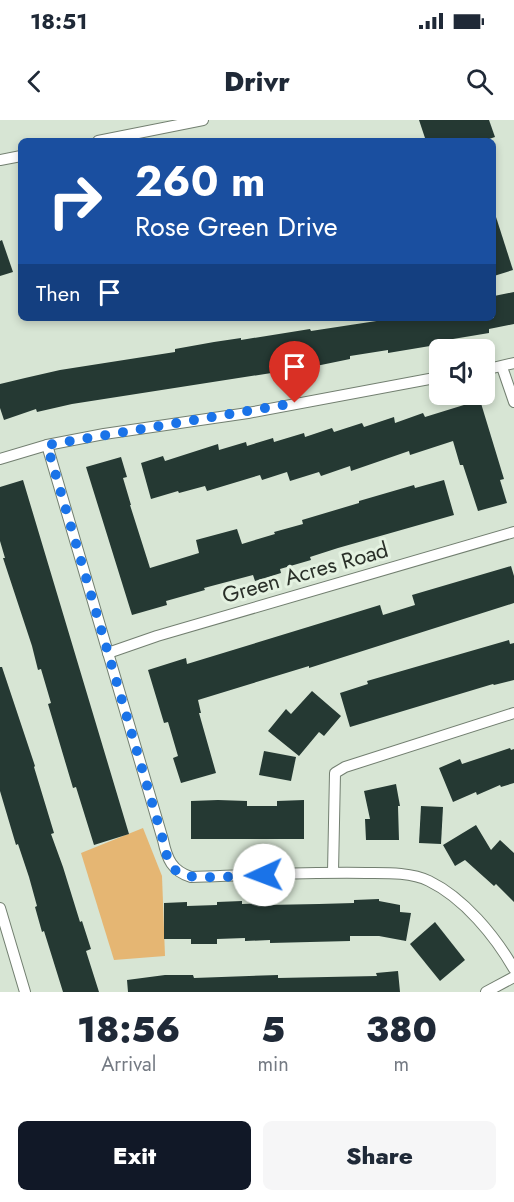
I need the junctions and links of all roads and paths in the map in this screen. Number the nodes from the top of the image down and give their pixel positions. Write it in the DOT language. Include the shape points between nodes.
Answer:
graph roads {
  1 [pos="203,120"];
  2 [pos="113,138"];
  3 [pos="18,157"];
  4 [pos="0,160"];
  5 [pos="514,363"];
  6 [pos="502,367"];
  7 [pos="495,368"];
  8 [pos="429,379"];
  9 [pos="514,402"];
  10 [pos="47,445"];
  11 [pos="0,459"];
  12 [pos="514,532"];
  13 [pos="108,653"];
  14 [pos="514,713"];
  15 [pos="333,872"];
  16 [pos="0,909"];
  17 [pos="514,969"];
  18 [pos="514,976"];
  19 [pos="25,992"];
  20 [pos="486,992"];
  1 -- 2 [label="street"];
  3 -- 4 [label="street"];
  5 -- 6 [label="street"];
  6 -- 7 [label="street"];
  6 -- 9 [label="street"];
  8 -- 10 [label="street"];
  10 -- 11 [label="street"];
  10 -- 13 [label="street"];
  12 -- 13 [label="street, Green Acres Road"];
  13 -- 15 [label="street" via="167,859 179,873 191,878"];
  14 -- 15 [label="street" via="335,773"];
  15 -- 17 [label="street" via="396,873 428,880 468,909"];
  16 -- 19 [label="street"];
  18 -- 20 [label="street"];
}
